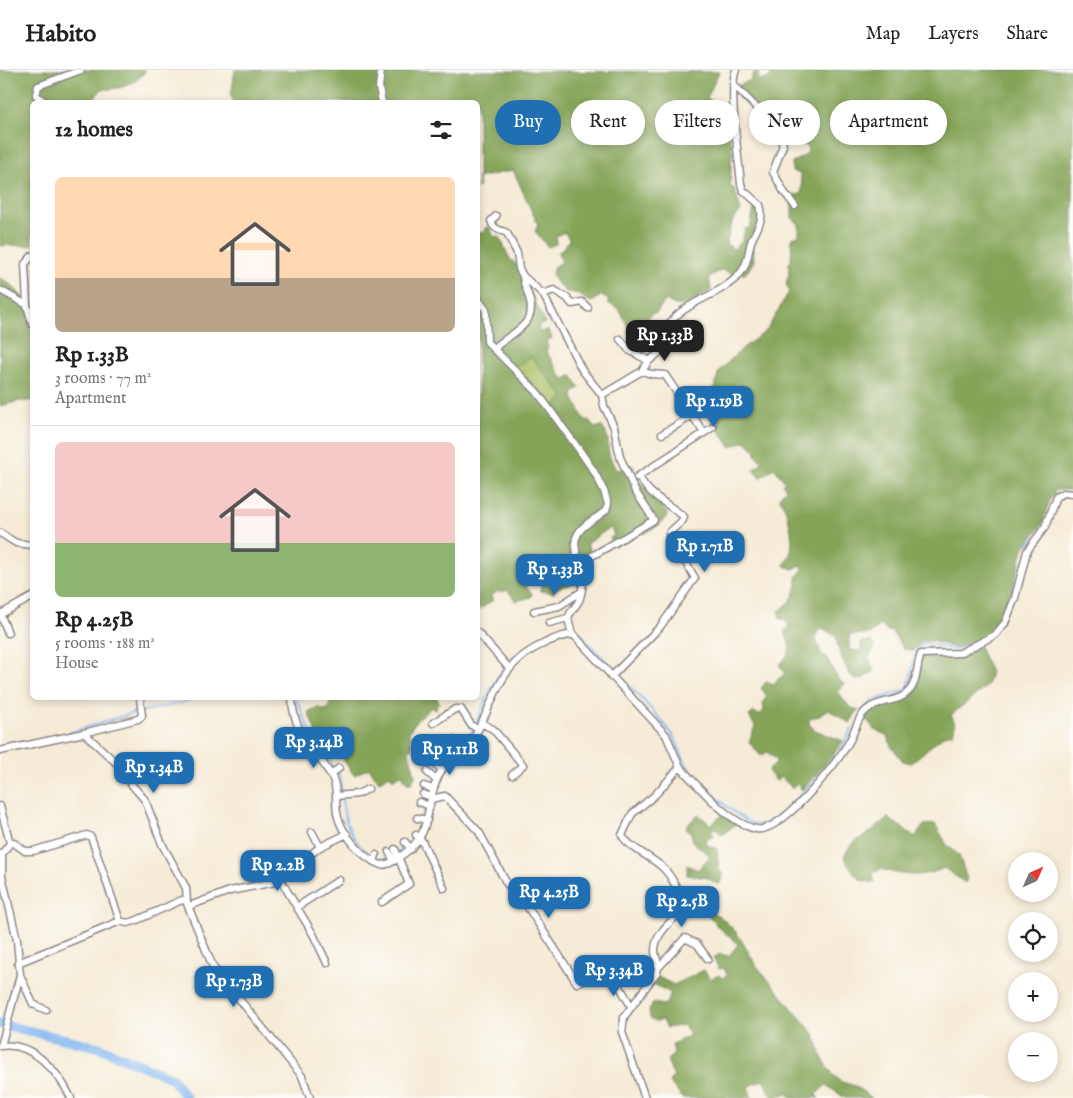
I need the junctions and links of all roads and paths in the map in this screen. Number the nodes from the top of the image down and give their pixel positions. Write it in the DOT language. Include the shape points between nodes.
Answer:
graph roads {
  1 [pos="81,70"];
  2 [pos="381,70"];
  3 [pos="736,70"];
  4 [pos="733,84"];
  5 [pos="42,100"];
  6 [pos="382,100"];
  7 [pos="795,206"];
  8 [pos="496,216"];
  9 [pos="30,258"];
  10 [pos="523,276"];
  11 [pos="0,290"];
  12 [pos="543,294"];
  13 [pos="29,295"];
  14 [pos="480,301"];
  15 [pos="27,305"];
  16 [pos="588,308"];
  17 [pos="30,316"];
  18 [pos="620,339"];
  19 [pos="496,351"];
  20 [pos="649,360"];
  21 [pos="642,371"];
  22 [pos="602,395"];
  23 [pos="692,416"];
  24 [pos="712,427"];
  25 [pos="704,433"];
  26 [pos="662,434"];
  27 [pos="639,476"];
  28 [pos="631,480"];
  29 [pos="1073,494"];
  30 [pos="0,534"];
  31 [pos="30,546"];
  32 [pos="583,573"];
  33 [pos="581,592"];
  34 [pos="30,598"];
  35 [pos="534,611"];
  36 [pos="0,614"];
  37 [pos="549,623"];
  38 [pos="571,627"];
  39 [pos="8,633"];
  40 [pos="480,635"];
  41 [pos="506,665"];
  42 [pos="612,676"];
  43 [pos="140,700"];
  44 [pos="292,700"];
  45 [pos="433,723"];
  46 [pos="476,726"];
  47 [pos="84,733"];
  48 [pos="0,751"];
  49 [pos="680,767"];
  50 [pos="512,775"];
  51 [pos="368,789"];
  52 [pos="340,796"];
  53 [pos="426,799"];
  54 [pos="0,806"];
  55 [pos="312,832"];
  56 [pos="347,834"];
  57 [pos="418,837"];
  58 [pos="10,843"];
  59 [pos="320,848"];
  60 [pos="394,854"];
  61 [pos="280,880"];
  62 [pos="338,880"];
  63 [pos="444,888"];
  64 [pos="382,902"];
  65 [pos="188,904"];
  66 [pos="297,907"];
  67 [pos="120,921"];
  68 [pos="708,959"];
  69 [pos="18,963"];
  70 [pos="327,963"];
  71 [pos="659,967"];
  72 [pos="20,976"];
  73 [pos="631,1006"];
  74 [pos="46,1010"];
  75 [pos="0,1046"];
  76 [pos="71,1098"];
  77 [pos="310,1098"];
  78 [pos="645,1098"];
  1 -- 5 [label="street" via="38,86 36,95"];
  2 -- 6 [label="street"];
  3 -- 4 [label="street"];
  4 -- 7 [label="street" via="776,130 783,145 773,172"];
  4 -- 20 [label="street" via="741,184 760,206 760,225 743,270 675,317 662,337 661,350"];
  8 -- 10 [label="street" via="491,221 493,226 508,233"];
  9 -- 13 [label="street" via="25,264"];
  10 -- 12 [label="street"];
  10 -- 19 [label="street" via="530,316 514,334 497,346"];
  11 -- 15 [label="street"];
  12 -- 16 [label="street" via="554,290 572,304 582,302"];
  12 -- 22 [label="street" via="574,356"];
  13 -- 15 [label="street"];
  14 -- 19 [label="street" via="486,310 487,342"];
  15 -- 17 [label="street"];
  18 -- 20 [label="street" via="629,350"];
  19 -- 32 [label="street" via="542,398 596,473 604,491 608,504 606,510 575,536 573,545"];
  20 -- 21 [label="street"];
  21 -- 22 [label="street"];
  21 -- 23 [label="street" via="665,375"];
  22 -- 28 [label="street" via="614,427 620,457"];
  23 -- 25 [label="street"];
  23 -- 26 [label="street"];
  24 -- 25 [label="street"];
  25 -- 27 [label="street"];
  27 -- 28 [label="street"];
  27 -- 42 [label="street" via="649,492 684,516 669,535 695,578 660,627"];
  28 -- 32 [label="street" via="654,520 592,556"];
  29 -- 49 [label="street" via="1064,493 1056,497 1045,527 1027,551 1005,624 995,635 960,653 921,654 910,691 903,697 874,704 864,713 847,746 825,775 776,824 763,829 745,824 703,791"];
  30 -- 31 [label="street" via="16,543"];
  32 -- 33 [label="street"];
  33 -- 35 [label="street" via="554,608"];
  33 -- 38 [label="street"];
  34 -- 36 [label="street"];
  36 -- 39 [label="street"];
  37 -- 38 [label="street"];
  38 -- 41 [label="street" via="565,636 536,647"];
  38 -- 42 [label="street"];
  40 -- 41 [label="street"];
  41 -- 46 [label="street"];
  42 -- 49 [label="street" via="666,735"];
  43 -- 47 [label="street" via="142,716 138,719"];
  44 -- 52 [label="street" via="297,727 335,771"];
  45 -- 46 [label="street" via="459,709"];
  46 -- 50 [label="street" via="493,728 523,766"];
  46 -- 53 [label="street" via="472,740 458,744 437,765"];
  47 -- 48 [label="street"];
  47 -- 65 [label="street" via="126,772 131,784 145,800 162,844 186,888"];
  49 -- 71 [label="street" via="655,795 632,814 622,835 668,873 684,904 683,909 668,922 656,946"];
  51 -- 52 [label="street"];
  52 -- 56 [label="street" via="338,819"];
  53 -- 57 [label="street"];
  53 -- 73 [label="street" via="447,798 479,832 506,884 525,903 577,983 609,968"];
  54 -- 58 [label="street"];
  55 -- 59 [label="street"];
  56 -- 59 [label="street"];
  56 -- 60 [label="street" via="385,865"];
  57 -- 60 [label="street"];
  57 -- 63 [label="street"];
  58 -- 67 [label="street" via="14,842 25,851 33,851 89,836"];
  58 -- 69 [label="street" via="2,854 1,866 14,924"];
  59 -- 61 [label="street"];
  60 -- 64 [label="street" via="409,884"];
  61 -- 65 [label="street"];
  61 -- 66 [label="street"];
  62 -- 66 [label="street"];
  65 -- 67 [label="street" via="182,900 127,923"];
  65 -- 77 [label="street" via="213,967 302,1076"];
  66 -- 70 [label="street"];
  67 -- 69 [label="street"];
  68 -- 71 [label="street" via="697,944 685,938"];
  69 -- 72 [label="street"];
  71 -- 73 [label="street"];
  72 -- 74 [label="street" via="33,1004"];
  72 -- 75 [label="street"];
  73 -- 78 [label="street" via="624,1017 622,1032"];
  75 -- 76 [label="street" via="29,1050 51,1068"];
}
